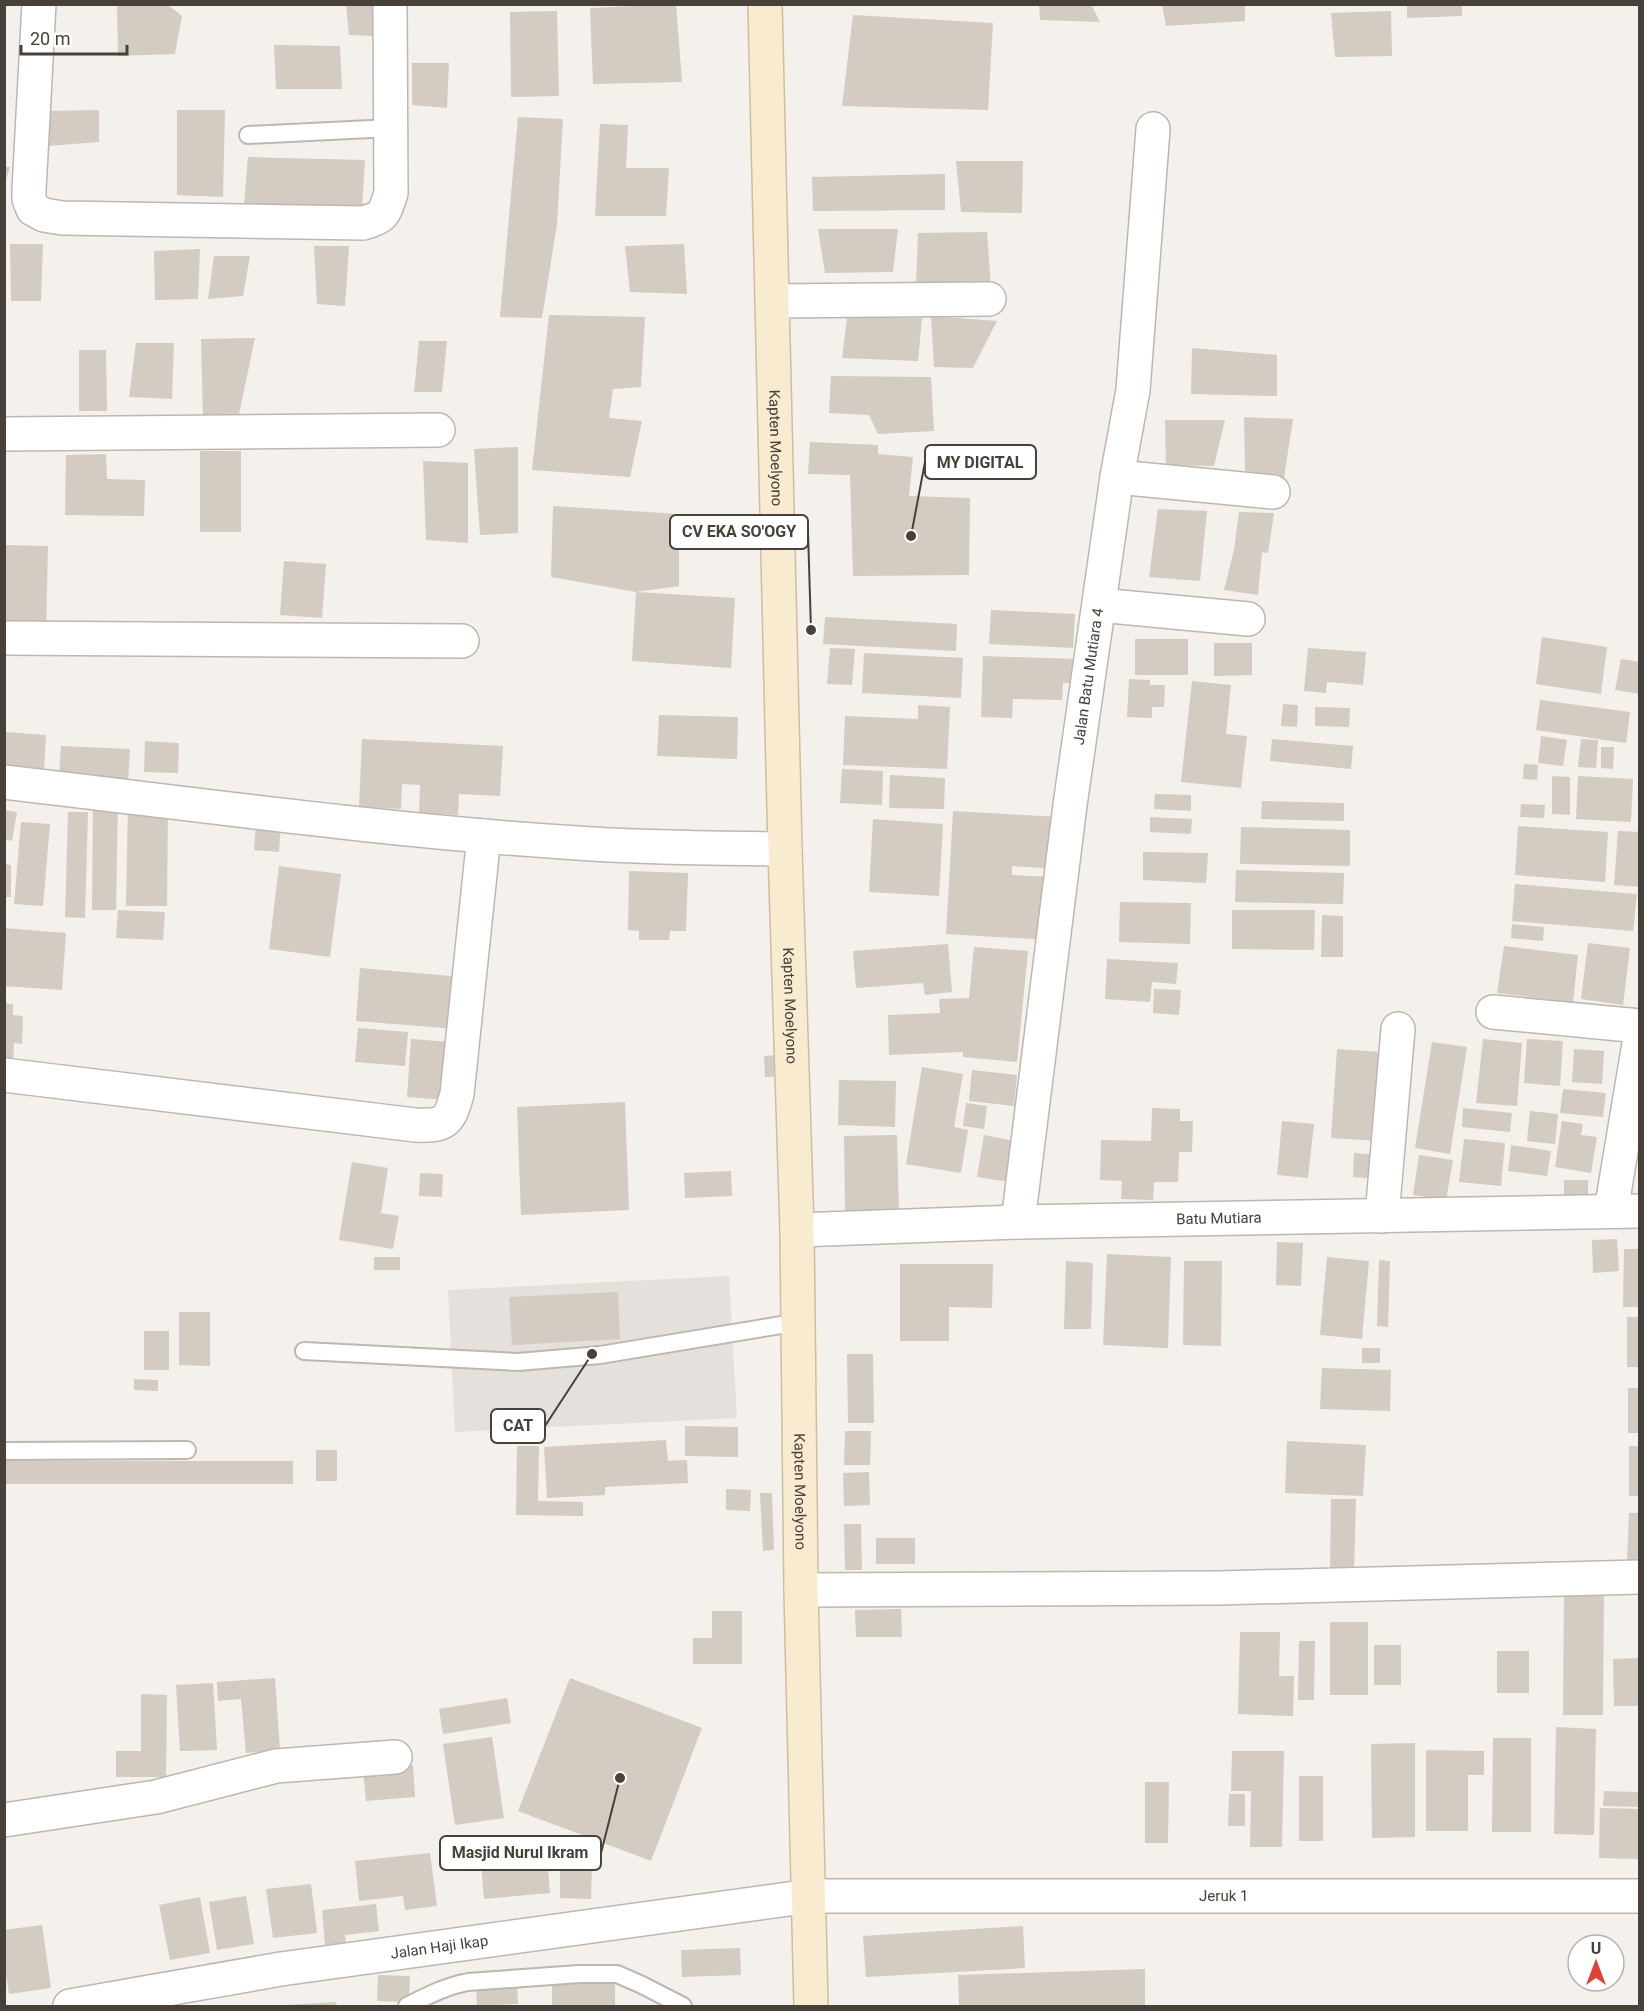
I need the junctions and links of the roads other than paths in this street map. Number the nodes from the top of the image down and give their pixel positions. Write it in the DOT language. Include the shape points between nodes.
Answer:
graph roads {
  1 [pos="39,4"];
  2 [pos="390,4"];
  3 [pos="765,4"];
  4 [pos="391,128"];
  5 [pos="1153,129"];
  6 [pos="248,135"];
  7 [pos="990,299"];
  8 [pos="772,301"];
  9 [pos="438,430"];
  10 [pos="4,434"];
  11 [pos="1117,477"];
  12 [pos="1273,492"];
  13 [pos="1099,605"];
  14 [pos="1248,619"];
  15 [pos="4,638"];
  16 [pos="462,641"];
  17 [pos="4,782"];
  18 [pos="484,836"];
  19 [pos="785,849"];
  20 [pos="1493,1012"];
  21 [pos="1640,1026"];
  22 [pos="1398,1029"];
  23 [pos="1640,1038"];
  24 [pos="4,1075"];
  25 [pos="1625,1211"];
  26 [pos="1382,1216"];
  27 [pos="1018,1222"];
  28 [pos="797,1230"];
  29 [pos="799,1322"];
  30 [pos="304,1351"];
  31 [pos="187,1450"];
  32 [pos="4,1451"];
  33 [pos="1640,1578"];
  34 [pos="801,1590"];
  35 [pos="395,1757"];
  36 [pos="4,1820"];
  37 [pos="810,1896"];
  38 [pos="1640,1896"];
  39 [pos="70,2007"];
  40 [pos="407,2007"];
  41 [pos="683,2007"];
  42 [pos="811,2007"];
  1 -- 4 [label="street" via="29,199 33,209 44,214 62,218 363,223 379,219 391,194"];
  2 -- 4 [label="street"];
  3 -- 8 [label="street, Kapten Moelyono"];
  4 -- 6 [label="lane"];
  5 -- 11 [label="street, Jalan Batu Mutiara 4" via="1133,390"];
  7 -- 8 [label="street"];
  8 -- 19 [label="street, Kapten Moelyono"];
  9 -- 10 [label="street"];
  11 -- 12 [label="street"];
  11 -- 13 [label="street, Jalan Batu Mutiara 4"];
  13 -- 14 [label="street"];
  13 -- 27 [label="street, Jalan Batu Mutiara 4"];
  15 -- 16 [label="street"];
  17 -- 18 [label="street"];
  18 -- 19 [label="street"];
  18 -- 24 [label="street" via="457,1094 446,1121 415,1125"];
  19 -- 28 [label="street, Kapten Moelyono"];
  20 -- 21 [label="street"];
  22 -- 26 [label="street"];
  23 -- 25 [label="street"];
  25 -- 26 [label="street, Batu Mutiara"];
  26 -- 27 [label="street, Batu Mutiara"];
  27 -- 28 [label="street, Batu Mutiara"];
  28 -- 29 [label="street, Kapten Moelyono"];
  29 -- 30 [label="lane" via="600,1355 518,1362"];
  29 -- 34 [label="street, Kapten Moelyono"];
  31 -- 32 [label="lane"];
  33 -- 34 [label="street" via="1219,1588"];
  34 -- 37 [label="street, Kapten Moelyono"];
  35 -- 36 [label="street" via="276,1766 156,1797"];
  37 -- 38 [label="street, Jeruk 1"];
  37 -- 39 [label="street, Jalan Haji Ikap" via="281,1969"];
  37 -- 42 [label="street, Kapten Moelyono"];
  40 -- 41 [label="lane" via="444,1988 468,1982 579,1974 617,1974"];
}
